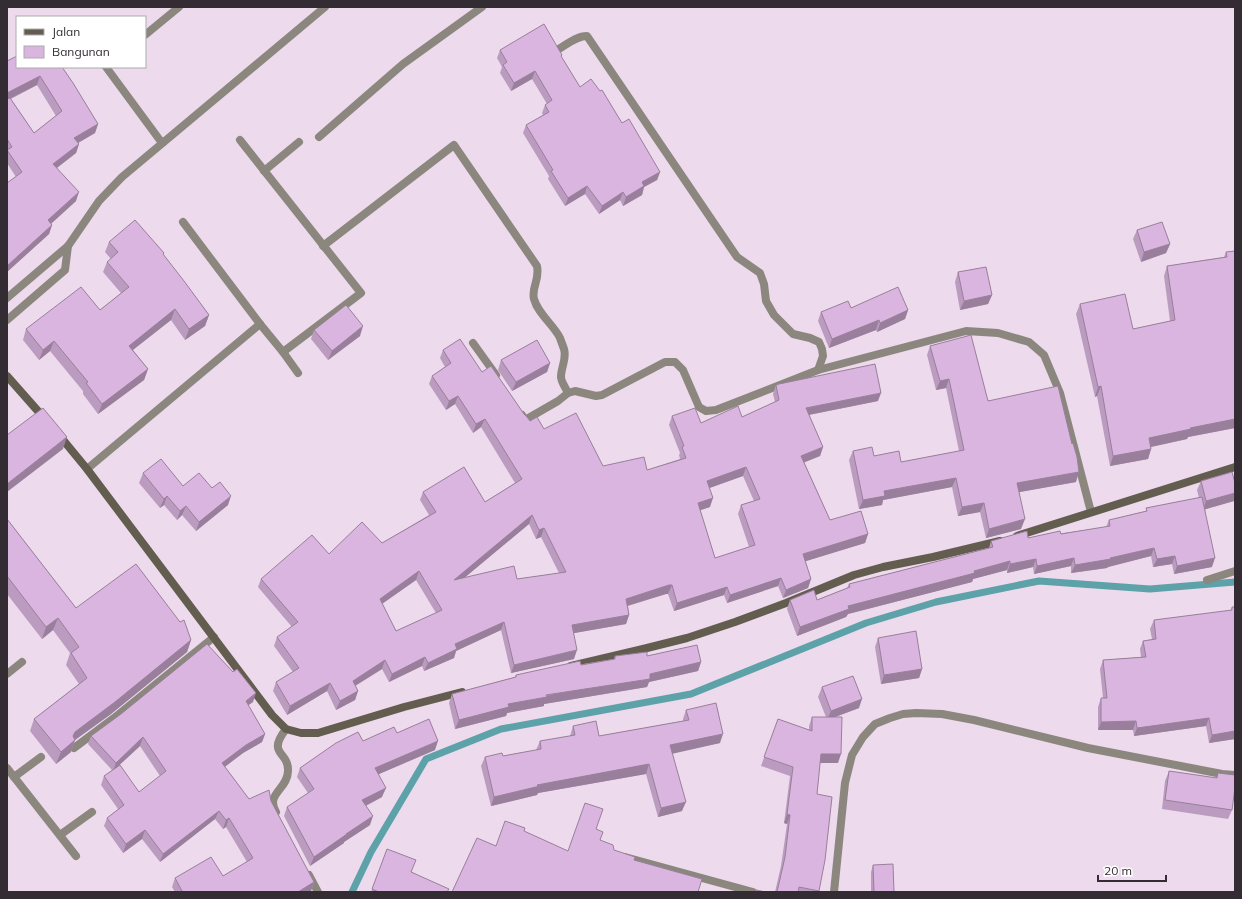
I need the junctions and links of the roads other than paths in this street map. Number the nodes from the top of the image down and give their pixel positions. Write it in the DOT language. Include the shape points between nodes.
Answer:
graph roads {
  1 [pos="179,7"];
  2 [pos="325,7"];
  3 [pos="482,7"];
  4 [pos="146,34"];
  5 [pos="557,50"];
  6 [pos="107,68"];
  7 [pos="319,137"];
  8 [pos="240,140"];
  9 [pos="299,142"];
  10 [pos="162,143"];
  11 [pos="264,171"];
  12 [pos="183,222"];
  13 [pos="68,246"];
  14 [pos="323,246"];
  15 [pos="7,298"];
  16 [pos="7,320"];
  17 [pos="260,324"];
  18 [pos="473,343"];
  19 [pos="283,352"];
  20 [pos="818,370"];
  21 [pos="298,373"];
  22 [pos="7,376"];
  23 [pos="502,384"];
  24 [pos="568,393"];
  25 [pos="518,408"];
  26 [pos="1235,467"];
  27 [pos="88,469"];
  28 [pos="1091,512"];
  29 [pos="1235,571"];
  30 [pos="1207,580"];
  31 [pos="214,637"];
  32 [pos="22,662"];
  33 [pos="559,668"];
  34 [pos="7,674"];
  35 [pos="471,689"];
  36 [pos="286,729"];
  37 [pos="74,748"];
  38 [pos="41,756"];
  39 [pos="7,768"];
  40 [pos="1235,775"];
  41 [pos="14,777"];
  42 [pos="92,812"];
  43 [pos="282,822"];
  44 [pos="60,835"];
  45 [pos="615,854"];
  46 [pos="76,856"];
  47 [pos="307,871"];
  48 [pos="318,892"];
  49 [pos="753,892"];
  50 [pos="834,892"];
  1 -- 4 [label="street"];
  2 -- 10 [label="street"];
  3 -- 7 [label="street" via="403,64"];
  5 -- 20 [label="street" via="577,38 587,36 737,257 760,274 766,302 774,315 794,334 819,342 823,356"];
  6 -- 10 [label="street"];
  8 -- 11 [label="street"];
  9 -- 11 [label="street"];
  10 -- 13 [label="street" via="122,177 99,201"];
  11 -- 14 [label="street"];
  12 -- 17 [label="street"];
  13 -- 15 [label="street"];
  13 -- 16 [label="street" via="65,270"];
  14 -- 19 [label="street" via="361,293"];
  14 -- 24 [label="street" via="454,145 537,266 534,299 560,338 565,352 561,376"];
  17 -- 19 [label="street"];
  17 -- 27 [label="street"];
  18 -- 23 [label="street"];
  19 -- 21 [label="street"];
  20 -- 24 [label="street" via="716,410 706,411 699,407 683,370 675,362 666,362 602,395 575,391"];
  20 -- 28 [label="street" via="966,331 998,333 1029,342 1044,355 1060,393"];
  22 -- 27 [label="street"];
  24 -- 25 [label="street" via="525,420"];
  26 -- 28 [label="street"];
  27 -- 31 [label="street"];
  28 -- 33 [label="street" via="1008,539 854,575 687,638"];
  29 -- 30 [label="street"];
  31 -- 36 [label="street" via="272,715"];
  31 -- 37 [label="street"];
  32 -- 34 [label="street"];
  35 -- 36 [label="street" via="318,733 301,733"];
  36 -- 43 [label="street" via="277,743 288,769 282,788 273,797 272,802"];
  38 -- 41 [label="street"];
  39 -- 41 [label="street"];
  40 -- 50 [label="street" via="1088,748 968,718 916,712 890,718 875,724 852,755 845,783"];
  41 -- 44 [label="street"];
  42 -- 44 [label="street"];
  44 -- 46 [label="street"];
  45 -- 49 [label="street"];
  47 -- 48 [label="street"];
}
